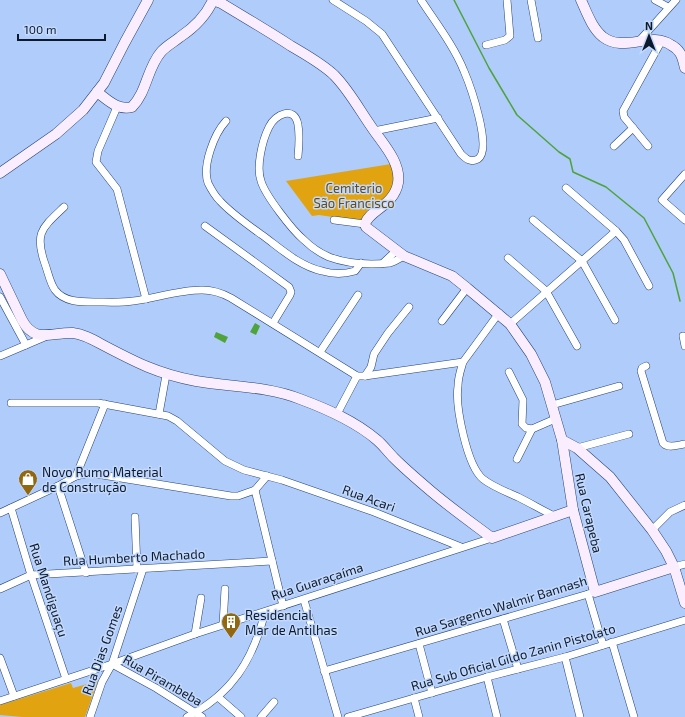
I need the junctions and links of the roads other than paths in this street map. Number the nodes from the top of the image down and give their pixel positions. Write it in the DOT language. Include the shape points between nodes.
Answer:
graph roads {
  1 [pos="148,0"];
  2 [pos="213,0"];
  3 [pos="333,0"];
  4 [pos="421,0"];
  5 [pos="507,0"];
  6 [pos="531,0"];
  7 [pos="581,0"];
  8 [pos="655,0"];
  9 [pos="676,0"];
  10 [pos="668,7"];
  11 [pos="538,38"];
  12 [pos="662,40"];
  13 [pos="639,41"];
  14 [pos="486,45"];
  15 [pos="685,68"];
  16 [pos="101,95"];
  17 [pos="117,107"];
  18 [pos="438,118"];
  19 [pos="226,121"];
  20 [pos="633,128"];
  21 [pos="374,131"];
  22 [pos="614,146"];
  23 [pos="648,146"];
  24 [pos="298,156"];
  25 [pos="0,172"];
  26 [pos="685,174"];
  27 [pos="566,188"];
  28 [pos="64,207"];
  29 [pos="334,220"];
  30 [pos="533,220"];
  31 [pos="685,220"];
  32 [pos="365,224"];
  33 [pos="205,226"];
  34 [pos="616,231"];
  35 [pos="400,253"];
  36 [pos="508,258"];
  37 [pos="582,261"];
  38 [pos="361,263"];
  39 [pos="0,274"];
  40 [pos="649,286"];
  41 [pos="467,288"];
  42 [pos="546,291"];
  43 [pos="358,295"];
  44 [pos="0,297"];
  45 [pos="146,299"];
  46 [pos="409,307"];
  47 [pos="499,313"];
  48 [pos="615,320"];
  49 [pos="442,321"];
  50 [pos="273,323"];
  51 [pos="510,324"];
  52 [pos="47,336"];
  53 [pos="683,336"];
  54 [pos="26,345"];
  55 [pos="577,346"];
  56 [pos="685,346"];
  57 [pos="320,352"];
  58 [pos="0,356"];
  59 [pos="463,362"];
  60 [pos="646,366"];
  61 [pos="509,372"];
  62 [pos="166,375"];
  63 [pos="361,376"];
  64 [pos="619,386"];
  65 [pos="11,403"];
  66 [pos="105,404"];
  67 [pos="552,405"];
  68 [pos="159,414"];
  69 [pos="337,414"];
  70 [pos="555,419"];
  71 [pos="532,429"];
  72 [pos="629,434"];
  73 [pos="562,440"];
  74 [pos="685,444"];
  75 [pos="577,448"];
  76 [pos="517,459"];
  77 [pos="76,476"];
  78 [pos="267,476"];
  79 [pos="58,486"];
  80 [pos="255,490"];
  81 [pos="685,505"];
  82 [pos="11,508"];
  83 [pos="573,510"];
  84 [pos="0,513"];
  85 [pos="554,516"];
  86 [pos="135,517"];
  87 [pos="652,530"];
  88 [pos="492,538"];
  89 [pos="462,548"];
  90 [pos="272,561"];
  91 [pos="685,564"];
  92 [pos="674,567"];
  93 [pos="140,569"];
  94 [pos="86,572"];
  95 [pos="31,575"];
  96 [pos="0,589"];
  97 [pos="225,589"];
  98 [pos="592,593"];
  99 [pos="201,598"];
  100 [pos="304,600"];
  101 [pos="685,603"];
  102 [pos="283,606"];
  103 [pos="265,612"];
  104 [pos="503,619"];
  105 [pos="685,620"];
  106 [pos="223,625"];
  107 [pos="195,634"];
  108 [pos="612,642"];
  109 [pos="419,644"];
  110 [pos="603,645"];
  111 [pos="565,656"];
  112 [pos="0,658"];
  113 [pos="112,664"];
  114 [pos="518,669"];
  115 [pos="324,671"];
  116 [pos="487,677"];
  117 [pos="66,679"];
  118 [pos="432,693"];
  119 [pos="14,696"];
  120 [pos="218,697"];
  121 [pos="414,698"];
  122 [pos="0,701"];
  123 [pos="274,702"];
  124 [pos="199,715"];
  125 [pos="90,717"];
  126 [pos="187,717"];
  127 [pos="241,717"];
  128 [pos="261,717"];
  129 [pos="338,717"];
  130 [pos="348,717"];
  131 [pos="419,717"];
  132 [pos="497,717"];
  133 [pos="580,717"];
  134 [pos="634,717"];
  1 -- 16 [label="main road" via="117,56"];
  2 -- 17 [label="main road" via="206,14 196,24 161,52 132,107"];
  2 -- 21 [label="main road" via="326,68 342,84"];
  3 -- 18 [label="street" via="382,34"];
  4 -- 18 [label="street" via="464,70 480,122 483,145 479,158 471,161 467,159"];
  5 -- 14 [label="street" via="510,36"];
  6 -- 11 [label="street"];
  7 -- 13 [label="main road" via="596,29 604,37 620,43"];
  8 -- 10 [label="street"];
  9 -- 10 [label="street"];
  10 -- 13 [label="street"];
  12 -- 13 [label="main road"];
  12 -- 15 [label="main road" via="680,53"];
  12 -- 20 [label="street" via="624,108 624,117"];
  16 -- 17 [label="main road"];
  16 -- 25 [label="main road" via="56,134"];
  17 -- 45 [label="street" via="98,151 96,162 117,189"];
  18 -- 21 [label="street"];
  19 -- 38 [label="street" via="217,132 206,170 208,182 219,200 244,222 291,256 311,267 321,271 355,271"];
  20 -- 22 [label="street"];
  20 -- 23 [label="street"];
  21 -- 32 [label="main road" via="390,153 399,177 391,199 367,219"];
  24 -- 38 [label="street" via="298,122 292,114 284,114 270,125 264,141 259,173 263,186 303,240 329,256"];
  26 -- 31 [label="street" via="662,200"];
  27 -- 34 [label="street"];
  28 -- 45 [label="street" via="44,228 39,242 55,290 67,299 77,301 127,302"];
  29 -- 32 [label="street"];
  30 -- 37 [label="street"];
  32 -- 35 [label="main road, Rua Carapeba"];
  33 -- 50 [label="street" via="289,287 290,295"];
  34 -- 37 [label="street"];
  34 -- 40 [label="street" via="624,240"];
  35 -- 38 [label="street" via="383,263"];
  35 -- 41 [label="main road, Rua Carapeba" via="436,264"];
  36 -- 42 [label="street"];
  37 -- 42 [label="street"];
  37 -- 48 [label="street"];
  39 -- 52 [label="main road" via="25,325 34,333"];
  41 -- 47 [label="main road, Rua Carapeba"];
  41 -- 49 [label="street"];
  42 -- 51 [label="street"];
  42 -- 55 [label="street"];
  43 -- 57 [label="street"];
  44 -- 54 [label="street"];
  45 -- 50 [label="street" via="192,290 212,290"];
  46 -- 63 [label="street" via="374,354 371,368"];
  47 -- 51 [label="main road, Rua Carapeba"];
  47 -- 59 [label="street"];
  50 -- 57 [label="street"];
  51 -- 67 [label="main road, Rua Carapeba" via="531,354 545,382"];
  52 -- 54 [label="street"];
  52 -- 62 [label="main road" via="65,333 84,336 140,365"];
  53 -- 56 [label="street"];
  54 -- 58 [label="street"];
  57 -- 63 [label="street"];
  59 -- 63 [label="street"];
  59 -- 85 [label="street" via="458,386 458,405 476,472 494,486"];
  60 -- 74 [label="street" via="641,369 663,443 669,446"];
  61 -- 71 [label="street" via="523,400 522,424"];
  62 -- 68 [label="street"];
  62 -- 69 [label="main road" via="282,393"];
  63 -- 69 [label="street"];
  64 -- 67 [label="street"];
  65 -- 66 [label="street, Rua Acari"];
  66 -- 68 [label="street, Rua Acari"];
  66 -- 77 [label="street"];
  67 -- 70 [label="main road, Rua Carapeba"];
  68 -- 78 [label="street, Rua Acari" via="177,421 225,461 244,470"];
  69 -- 88 [label="main road" via="378,441 431,492"];
  70 -- 71 [label="street"];
  70 -- 73 [label="main road, Rua Carapeba"];
  71 -- 76 [label="street"];
  72 -- 75 [label="street"];
  73 -- 75 [label="main road"];
  73 -- 83 [label="main road, Rua Carapeba"];
  75 -- 87 [label="main road" via="610,477"];
  77 -- 79 [label="street"];
  77 -- 80 [label="street" via="97,473 231,496"];
  78 -- 80 [label="street"];
  78 -- 89 [label="street, Rua Acari" via="374,512"];
  79 -- 82 [label="street"];
  79 -- 94 [label="street"];
  80 -- 90 [label="street"];
  81 -- 87 [label="street" via="670,512"];
  82 -- 84 [label="street"];
  82 -- 95 [label="street, Rua Mandiguaçu"];
  83 -- 85 [label="main road, Rua Guaraçaíma"];
  83 -- 98 [label="main road, Rua Carapeba"];
  85 -- 88 [label="main road, Rua Guaraçaíma"];
  86 -- 93 [label="street"];
  87 -- 92 [label="main road"];
  88 -- 89 [label="street, Rua Guaraçaíma"];
  89 -- 100 [label="street, Rua Guaraçaíma"];
  90 -- 93 [label="street, Rua Humberto Machado"];
  90 -- 102 [label="street"];
  91 -- 92 [label="street, Rua Sargento Walmir Bannash"];
  92 -- 98 [label="main road, Rua Sargento Walmir Bannash"];
  92 -- 101 [label="main road"];
  93 -- 94 [label="street, Rua Humberto Machado"];
  93 -- 113 [label="street, Rua Dias Gomes"];
  94 -- 95 [label="street, Rua Humberto Machado"];
  95 -- 96 [label="street, Rua Humberto Machado"];
  95 -- 117 [label="street, Rua Mandiguaçu"];
  97 -- 106 [label="street"];
  98 -- 104 [label="street, Rua Sargento Walmir Bannash"];
  98 -- 110 [label="street, Rua Carapeba"];
  99 -- 107 [label="street"];
  100 -- 102 [label="street, Rua Guaraçaíma"];
  100 -- 115 [label="street"];
  102 -- 103 [label="street, Rua Guaraçaíma"];
  103 -- 106 [label="street, Rua Guaraçaíma"];
  103 -- 120 [label="street" via="258,637 244,666"];
  104 -- 109 [label="street, Rua Sargento Walmir Bannash"];
  104 -- 114 [label="street"];
  105 -- 108 [label="street, Rua Sub Oficial Gildo Zanin Pistolato"];
  106 -- 107 [label="street, Rua Guaraçaíma"];
  107 -- 113 [label="street, Rua Guaraçaíma"];
  108 -- 110 [label="street, Rua Sub Oficial Gildo Zanin Pistolato"];
  108 -- 134 [label="street"];
  109 -- 115 [label="street, Rua Sargento Walmir Bannash"];
  109 -- 118 [label="street"];
  110 -- 111 [label="street, Rua Sub Oficial Gildo Zanin Pistolato"];
  111 -- 114 [label="street, Rua Sub Oficial Gildo Zanin Pistolato"];
  111 -- 133 [label="street"];
  112 -- 119 [label="street"];
  113 -- 117 [label="street, Rua Guaraçaíma"];
  113 -- 124 [label="street, Rua Pirambeba"];
  113 -- 125 [label="street, Rua Dias Gomes" via="102,682"];
  114 -- 116 [label="street, Rua Sub Oficial Gildo Zanin Pistolato"];
  115 -- 129 [label="street"];
  116 -- 118 [label="street, Rua Sub Oficial Gildo Zanin Pistolato"];
  116 -- 132 [label="street"];
  117 -- 119 [label="street, Rua Guaraçaíma"];
  118 -- 121 [label="street, Rua Sub Oficial Gildo Zanin Pistolato"];
  119 -- 122 [label="street, Rua Guaraçaíma"];
  120 -- 124 [label="street"];
  120 -- 127 [label="street"];
  121 -- 130 [label="street, Rua Sub Oficial Gildo Zanin Pistolato"];
  121 -- 131 [label="street"];
  123 -- 128 [label="street"];
  124 -- 126 [label="street"];
}
